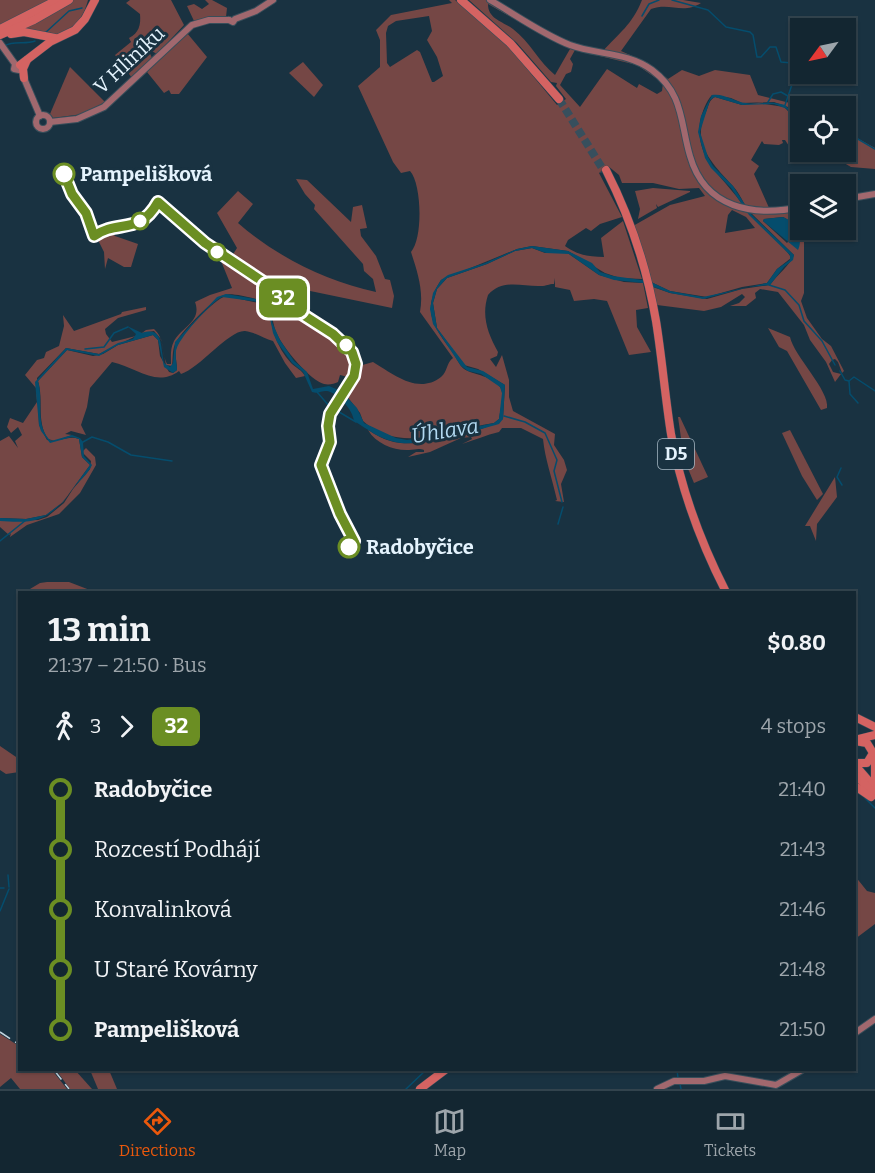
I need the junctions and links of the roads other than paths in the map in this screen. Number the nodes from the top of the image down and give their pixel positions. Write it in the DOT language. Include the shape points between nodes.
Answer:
graph roads {
  1 [pos="55,0"];
  2 [pos="63,0"];
  3 [pos="69,0"];
  4 [pos="90,0"];
  5 [pos="95,0"];
  6 [pos="273,0"];
  7 [pos="464,0"];
  8 [pos="490,0"];
  9 [pos="81,23"];
  10 [pos="29,33"];
  11 [pos="68,35"];
  12 [pos="0,36"];
  13 [pos="35,53"];
  14 [pos="28,59"];
  15 [pos="18,66"];
  16 [pos="24,78"];
  17 [pos="561,99"];
  18 [pos="40,116"];
  19 [pos="50,122"];
  20 [pos="605,170"];
  21 [pos="875,194"];
  22 [pos="856,197"];
  23 [pos="790,208"];
  24 [pos="724,591"];
  25 [pos="856,718"];
  26 [pos="875,727"];
  27 [pos="875,733"];
  28 [pos="856,740"];
  29 [pos="856,740"];
  30 [pos="875,760"];
  31 [pos="856,768"];
  32 [pos="856,769"];
  33 [pos="856,781"];
  34 [pos="875,783"];
  35 [pos="856,786"];
  36 [pos="874,794"];
  37 [pos="875,1019"];
  38 [pos="856,1032"];
  39 [pos="441,1071"];
  40 [pos="800,1071"];
  41 [pos="418,1089"];
  42 [pos="657,1089"];
  1 -- 12 [label="highway"];
  2 -- 12 [label="highway"];
  3 -- 12 [label="highway"];
  4 -- 9 [label="highway"];
  5 -- 9 [label="highway"];
  6 -- 19 [label="main road, V Hliníku" via="232,19 192,25 100,110 73,120"];
  7 -- 17 [label="highway" via="515,44"];
  8 -- 23 [label="main road" via="557,39 587,50 630,58 657,74 680,107 694,167 707,187 731,204 761,212"];
  9 -- 11 [label="highway"];
  10 -- 11 [label="highway" via="53,38"];
  10 -- 12 [label="highway"];
  10 -- 13 [label="highway" via="40,42"];
  11 -- 13 [label="highway"];
  12 -- 15 [label="main road"];
  13 -- 14 [label="highway"];
  14 -- 15 [label="highway"];
  14 -- 16 [label="highway"];
  15 -- 16 [label="main road"];
  16 -- 18 [label="main road"];
  18 -- 19 [label="main road" via="48,117"];
  18 -- 19 [label="main road" via="36,122 39,128 46,128"];
  20 -- 24 [label="highway, D5" via="623,211 651,308 679,483 700,543"];
  21 -- 22 [label="main road"];
  25 -- 26 [label="highway"];
  27 -- 28 [label="highway"];
  29 -- 31 [label="highway" via="867,743 873,753 867,763"];
  30 -- 34 [label="highway"];
  32 -- 36 [label="highway"];
  33 -- 36 [label="highway"];
  35 -- 36 [label="highway"];
  37 -- 38 [label="main road"];
  39 -- 41 [label="highway"];
  40 -- 42 [label="main road" via="778,1085 724,1076 704,1081 674,1080"];
}
